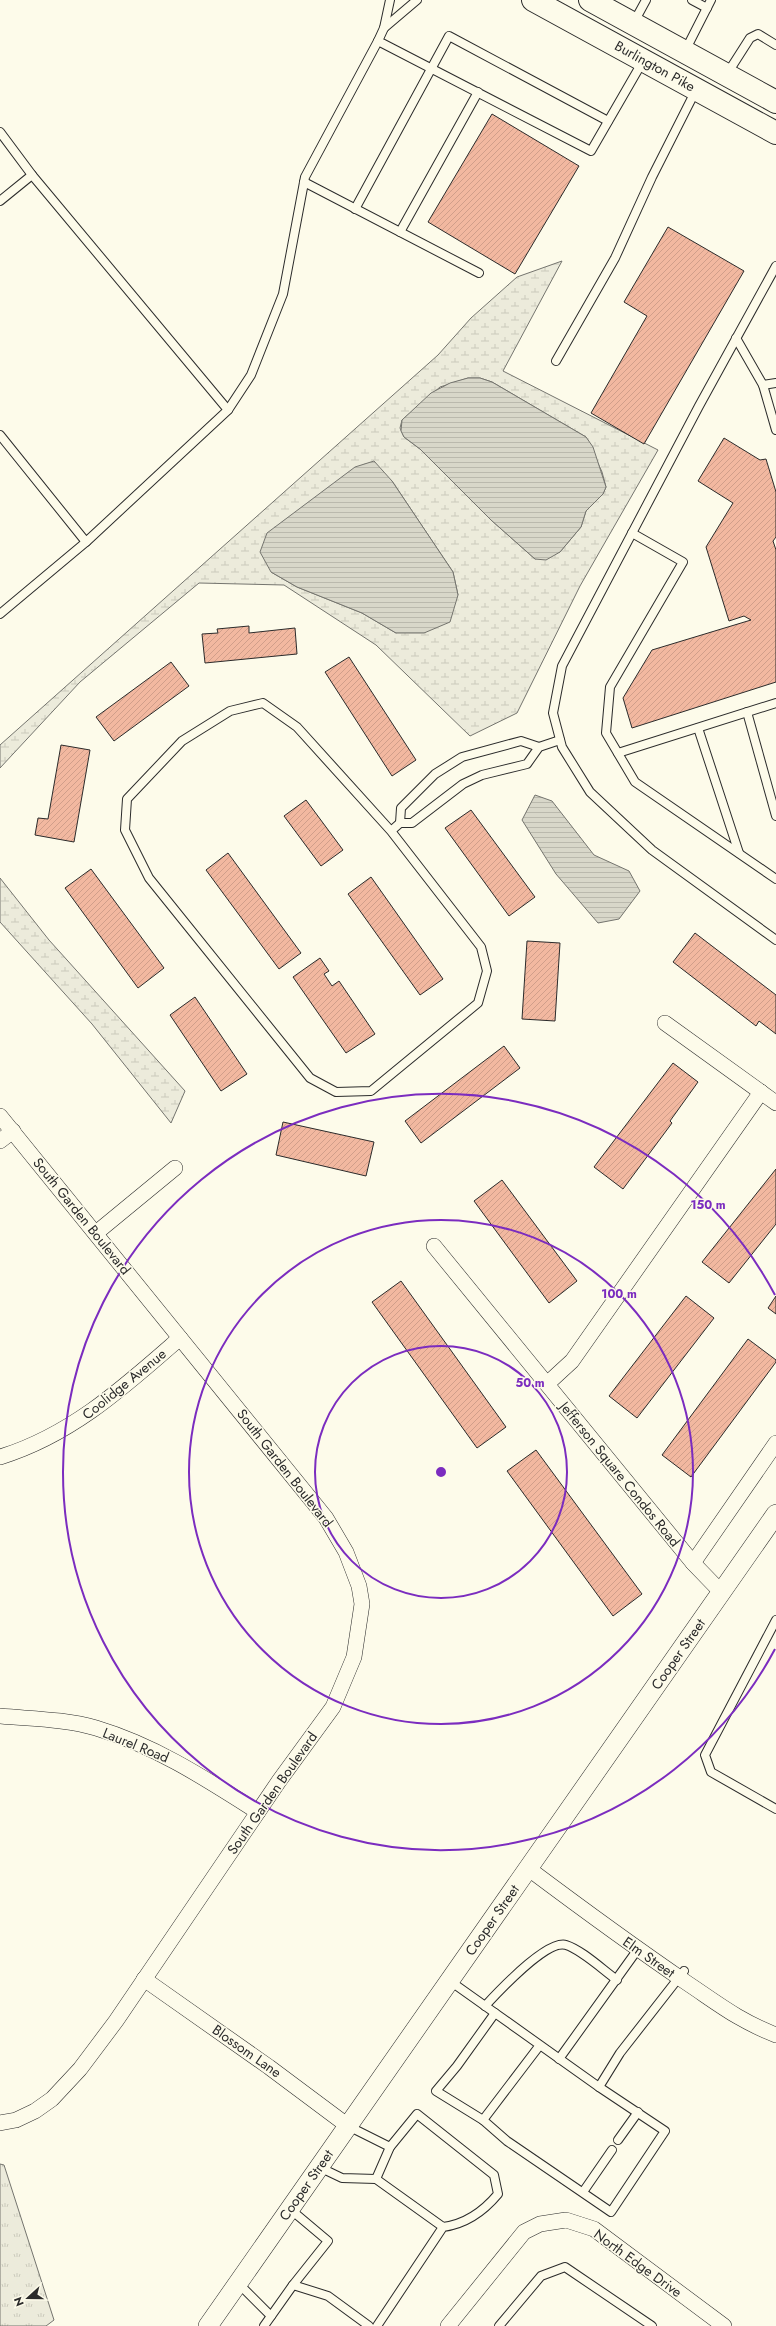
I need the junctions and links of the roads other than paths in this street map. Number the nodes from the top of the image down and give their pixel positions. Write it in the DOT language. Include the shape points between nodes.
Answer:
graph roads {
  1 [pos="390,0"];
  2 [pos="416,0"];
  3 [pos="533,0"];
  4 [pos="590,0"];
  5 [pos="646,0"];
  6 [pos="692,0"];
  7 [pos="711,0"];
  8 [pos="707,8"];
  9 [pos="634,24"];
  10 [pos="384,28"];
  11 [pos="378,41"];
  12 [pos="776,45"];
  13 [pos="685,52"];
  14 [pos="643,60"];
  15 [pos="432,69"];
  16 [pos="726,75"];
  17 [pos="696,89"];
  18 [pos="478,92"];
  19 [pos="776,102"];
  20 [pos="608,121"];
  21 [pos="0,132"];
  22 [pos="776,133"];
  23 [pos="32,175"];
  24 [pos="304,182"];
  25 [pos="0,201"];
  26 [pos="355,209"];
  27 [pos="400,232"];
  28 [pos="776,266"];
  29 [pos="479,273"];
  30 [pos="736,338"];
  31 [pos="556,361"];
  32 [pos="776,383"];
  33 [pos="763,385"];
  34 [pos="228,410"];
  35 [pos="776,430"];
  36 [pos="0,435"];
  37 [pos="632,533"];
  38 [pos="86,542"];
  39 [pos="0,614"];
  40 [pos="776,703"];
  41 [pos="747,712"];
  42 [pos="698,728"];
  43 [pos="560,740"];
  44 [pos="539,747"];
  45 [pos="618,753"];
  46 [pos="776,816"];
  47 [pos="400,823"];
  48 [pos="391,831"];
  49 [pos="739,853"];
  50 [pos="776,879"];
  51 [pos="776,940"];
  52 [pos="665,1023"];
  53 [pos="761,1092"];
  54 [pos="776,1103"];
  55 [pos="0,1116"];
  56 [pos="13,1131"];
  57 [pos="0,1140"];
  58 [pos="175,1168"];
  59 [pos="96,1233"];
  60 [pos="434,1246"];
  61 [pos="180,1338"];
  62 [pos="547,1384"];
  63 [pos="776,1443"];
  64 [pos="0,1457"];
  65 [pos="776,1514"];
  66 [pos="693,1563"];
  67 [pos="721,1592"];
  68 [pos="776,1620"];
  69 [pos="0,1716"];
  70 [pos="776,1809"];
  71 [pos="258,1812"];
  72 [pos="531,1866"];
  73 [pos="638,1949"];
  74 [pos="681,1974"];
  75 [pos="144,1979"];
  76 [pos="617,1980"];
  77 [pos="450,1981"];
  78 [pos="485,2006"];
  79 [pos="495,2013"];
  80 [pos="776,2034"];
  81 [pos="540,2045"];
  82 [pos="559,2059"];
  83 [pos="599,2087"];
  84 [pos="638,2112"];
  85 [pos="483,2120"];
  86 [pos="0,2123"];
  87 [pos="348,2126"];
  88 [pos="618,2140"];
  89 [pos="390,2147"];
  90 [pos="612,2150"];
  91 [pos="318,2167"];
  92 [pos="376,2179"];
  93 [pos="583,2192"];
  94 [pos="290,2209"];
  95 [pos="443,2227"];
  96 [pos="238,2283"];
  97 [pos="294,2285"];
  98 [pos="271,2316"];
  99 [pos="208,2326"];
  100 [pos="264,2326"];
  101 [pos="369,2326"];
  102 [pos="377,2326"];
  103 [pos="448,2326"];
  104 [pos="499,2326"];
  105 [pos="652,2326"];
  106 [pos="724,2326"];
  1 -- 10 [label="lane"];
  2 -- 10 [label="lane"];
  3 -- 14 [label="highway, Burlington Pike"];
  4 -- 9 [label="highway, Burlington Pike"];
  5 -- 9 [label="lane"];
  6 -- 8 [label="lane"];
  7 -- 8 [label="lane"];
  8 -- 13 [label="lane"];
  9 -- 13 [label="highway, Burlington Pike"];
  10 -- 11 [label="lane"];
  11 -- 15 [label="lane"];
  11 -- 24 [label="lane"];
  12 -- 16 [label="lane" via="758,34 750,38"];
  13 -- 16 [label="highway, Burlington Pike"];
  14 -- 17 [label="highway, Burlington Pike"];
  14 -- 20 [label="lane"];
  15 -- 18 [label="lane"];
  15 -- 20 [label="lane" via="449,36"];
  15 -- 26 [label="lane"];
  16 -- 19 [label="highway, Burlington Pike"];
  17 -- 22 [label="highway, Burlington Pike"];
  17 -- 31 [label="lane" via="615,258"];
  18 -- 20 [label="lane" via="590,151"];
  18 -- 27 [label="lane"];
  21 -- 23 [label="lane"];
  23 -- 25 [label="lane"];
  23 -- 34 [label="lane"];
  24 -- 26 [label="lane"];
  24 -- 34 [label="lane" via="283,294 251,375"];
  26 -- 27 [label="lane"];
  27 -- 29 [label="lane"];
  28 -- 30 [label="lane"];
  30 -- 33 [label="lane"];
  30 -- 37 [label="lane"];
  32 -- 33 [label="lane"];
  33 -- 35 [label="lane"];
  34 -- 38 [label="lane"];
  36 -- 38 [label="lane"];
  37 -- 43 [label="lane" via="562,666 553,713"];
  37 -- 45 [label="lane" via="683,562 610,687 606,733"];
  38 -- 39 [label="lane"];
  40 -- 41 [label="lane"];
  41 -- 42 [label="lane"];
  41 -- 46 [label="lane"];
  42 -- 45 [label="lane"];
  42 -- 49 [label="lane"];
  43 -- 44 [label="lane"];
  43 -- 51 [label="lane" via="590,792 652,850"];
  44 -- 47 [label="lane" via="527,764 482,775 463,784 412,823"];
  44 -- 47 [label="lane" via="521,741 462,757 435,774 401,808"];
  45 -- 49 [label="lane" via="635,782"];
  47 -- 48 [label="lane"];
  48 -- 48 [label="lane" via="297,727 263,703 230,710 182,741 126,799 124,830 149,878 310,1078 336,1092 371,1091 478,1003 487,972 481,947"];
  49 -- 50 [label="lane"];
  52 -- 53 [label="street"];
  53 -- 54 [label="street"];
  53 -- 62 [label="street" via="572,1361"];
  55 -- 56 [label="street, South Garden Boulevard"];
  56 -- 57 [label="street"];
  56 -- 59 [label="street, South Garden Boulevard"];
  58 -- 59 [label="street"];
  59 -- 61 [label="street, South Garden Boulevard"];
  60 -- 62 [label="street, Jefferson Square Condos Road"];
  61 -- 64 [label="street, Coolidge Avenue" via="126,1386 71,1426 26,1448"];
  61 -- 71 [label="street, South Garden Boulevard" via="326,1518 346,1552 360,1586 362,1604 358,1640 354,1657 333,1707"];
  62 -- 66 [label="street, Jefferson Square Condos Road"];
  63 -- 66 [label="street"];
  65 -- 67 [label="street, Cooper Street"];
  66 -- 67 [label="street, Jefferson Square Condos Road"];
  67 -- 72 [label="street, Cooper Street"];
  68 -- 70 [label="lane" via="705,1755 711,1772"];
  69 -- 71 [label="street, Laurel Road" via="72,1723 139,1743 210,1780"];
  71 -- 75 [label="street, South Garden Boulevard"];
  72 -- 73 [label="street, Elm Street"];
  72 -- 74 [label="street, Elm Street"];
  72 -- 77 [label="street, Cooper Street"];
  73 -- 74 [label="street, Elm Street"];
  73 -- 76 [label="lane"];
  74 -- 80 [label="street, Elm Street" via="733,2016"];
  74 -- 83 [label="lane" via="620,2053"];
  75 -- 86 [label="street, South Garden Boulevard" via="105,2036 67,2084 35,2111 16,2120"];
  75 -- 87 [label="street, Blossom Lane"];
  76 -- 78 [label="lane" via="577,1951 566,1945 559,1945 537,1957"];
  76 -- 82 [label="lane"];
  77 -- 78 [label="lane"];
  77 -- 87 [label="street, Cooper Street"];
  78 -- 79 [label="lane"];
  79 -- 81 [label="lane"];
  79 -- 85 [label="lane" via="436,2091"];
  81 -- 82 [label="lane"];
  81 -- 85 [label="lane"];
  82 -- 83 [label="lane"];
  83 -- 84 [label="lane"];
  84 -- 88 [label="lane"];
  84 -- 93 [label="lane" via="665,2131 611,2212"];
  85 -- 93 [label="lane" via="507,2141"];
  87 -- 89 [label="lane"];
  87 -- 91 [label="street, Cooper Street"];
  89 -- 92 [label="lane"];
  89 -- 95 [label="lane" via="416,2114 494,2176 498,2194 487,2207 463,2223"];
  90 -- 93 [label="lane"];
  91 -- 92 [label="lane" via="342,2178"];
  91 -- 94 [label="street, Cooper Street"];
  92 -- 95 [label="lane"];
  94 -- 96 [label="street, Cooper Street"];
  94 -- 97 [label="lane" via="328,2241"];
  95 -- 102 [label="lane"];
  96 -- 98 [label="lane"];
  96 -- 99 [label="street, Cooper Street"];
  97 -- 98 [label="lane"];
  97 -- 101 [label="lane" via="328,2296"];
  98 -- 100 [label="lane"];
  103 -- 106 [label="street, North Edge Drive" via="524,2232 540,2224 566,2220 594,2229"];
  104 -- 105 [label="lane" via="541,2276 565,2267"];
}
